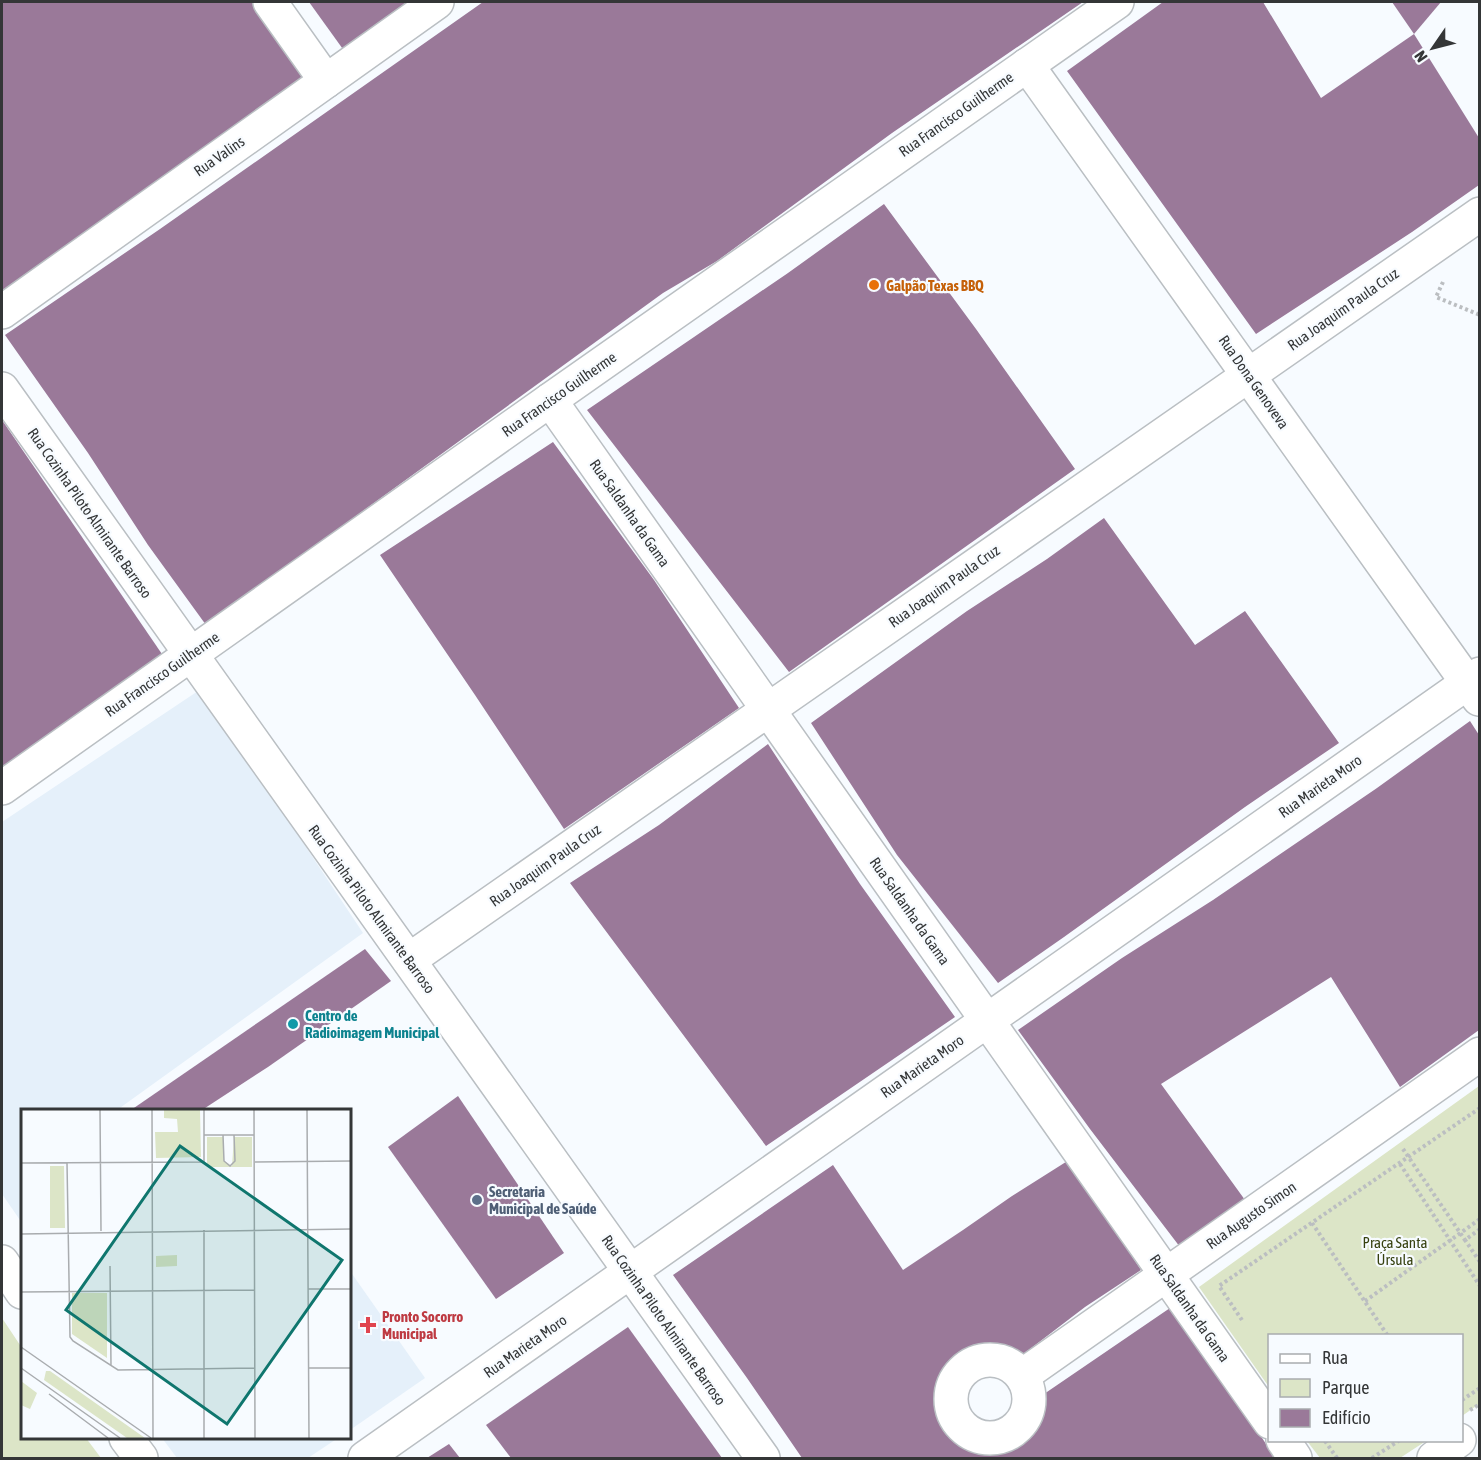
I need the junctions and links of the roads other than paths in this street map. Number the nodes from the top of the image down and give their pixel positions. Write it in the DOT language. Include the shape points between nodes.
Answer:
graph roads {
  1 [pos="270,2"];
  2 [pos="437,2"];
  3 [pos="1118,2"];
  4 [pos="1027,65"];
  5 [pos="326,81"];
  6 [pos="1479,214"];
  7 [pos="2,312"];
  8 [pos="1248,374"];
  9 [pos="2,389"];
  10 [pos="550,400"];
  11 [pos="191,654"];
  12 [pos="1475,685"];
  13 [pos="768,709"];
  14 [pos="2,788"];
  15 [pos="409,960"];
  16 [pos="987,1020"];
  17 [pos="1479,1054"];
  18 [pos="2,1262"];
  19 [pos="630,1272"];
  20 [pos="1166,1274"];
  21 [pos="21,1290"];
  22 [pos="1022,1376"];
  23 [pos="1268,1421"];
  24 [pos="1479,1425"];
  25 [pos="1463,1437"];
  26 [pos="127,1439"];
  27 [pos="1283,1442"];
  28 [pos="1456,1442"];
  29 [pos="141,1458"];
  30 [pos="365,1458"];
  31 [pos="763,1458"];
  32 [pos="1295,1458"];
  33 [pos="1434,1458"];
  1 -- 5 [label="street"];
  2 -- 5 [label="street, Rua Valins"];
  3 -- 4 [label="street, Rua Francisco Guilherme"];
  4 -- 8 [label="street, Rua Dona Genoveva"];
  4 -- 10 [label="street, Rua Francisco Guilherme"];
  5 -- 7 [label="street, Rua Valins"];
  6 -- 8 [label="street, Rua Joaquim Paula Cruz"];
  8 -- 12 [label="street, Rua Dona Genoveva"];
  8 -- 13 [label="street, Rua Joaquim Paula Cruz"];
  9 -- 11 [label="street, Rua Cozinha Piloto Almirante Barroso"];
  10 -- 11 [label="street, Rua Francisco Guilherme"];
  10 -- 13 [label="street, Rua Saldanha da Gama"];
  11 -- 14 [label="street, Rua Francisco Guilherme"];
  11 -- 15 [label="street, Rua Cozinha Piloto Almirante Barroso"];
  12 -- 16 [label="street, Rua Marieta Moro"];
  13 -- 15 [label="street, Rua Joaquim Paula Cruz"];
  13 -- 16 [label="street, Rua Saldanha da Gama"];
  15 -- 19 [label="street, Rua Cozinha Piloto Almirante Barroso"];
  16 -- 19 [label="street, Rua Marieta Moro"];
  16 -- 20 [label="street, Rua Saldanha da Gama"];
  17 -- 20 [label="street, Rua Augusto Simon"];
  18 -- 21 [label="street"];
  19 -- 30 [label="street, Rua Marieta Moro"];
  19 -- 31 [label="street, Rua Cozinha Piloto Almirante Barroso"];
  20 -- 22 [label="street, Rua Augusto Simon"];
  20 -- 23 [label="street, Rua Saldanha da Gama"];
  24 -- 25 [label="street"];
  26 -- 29 [label="street"];
  27 -- 32 [label="street"];
  28 -- 33 [label="street"];
}
